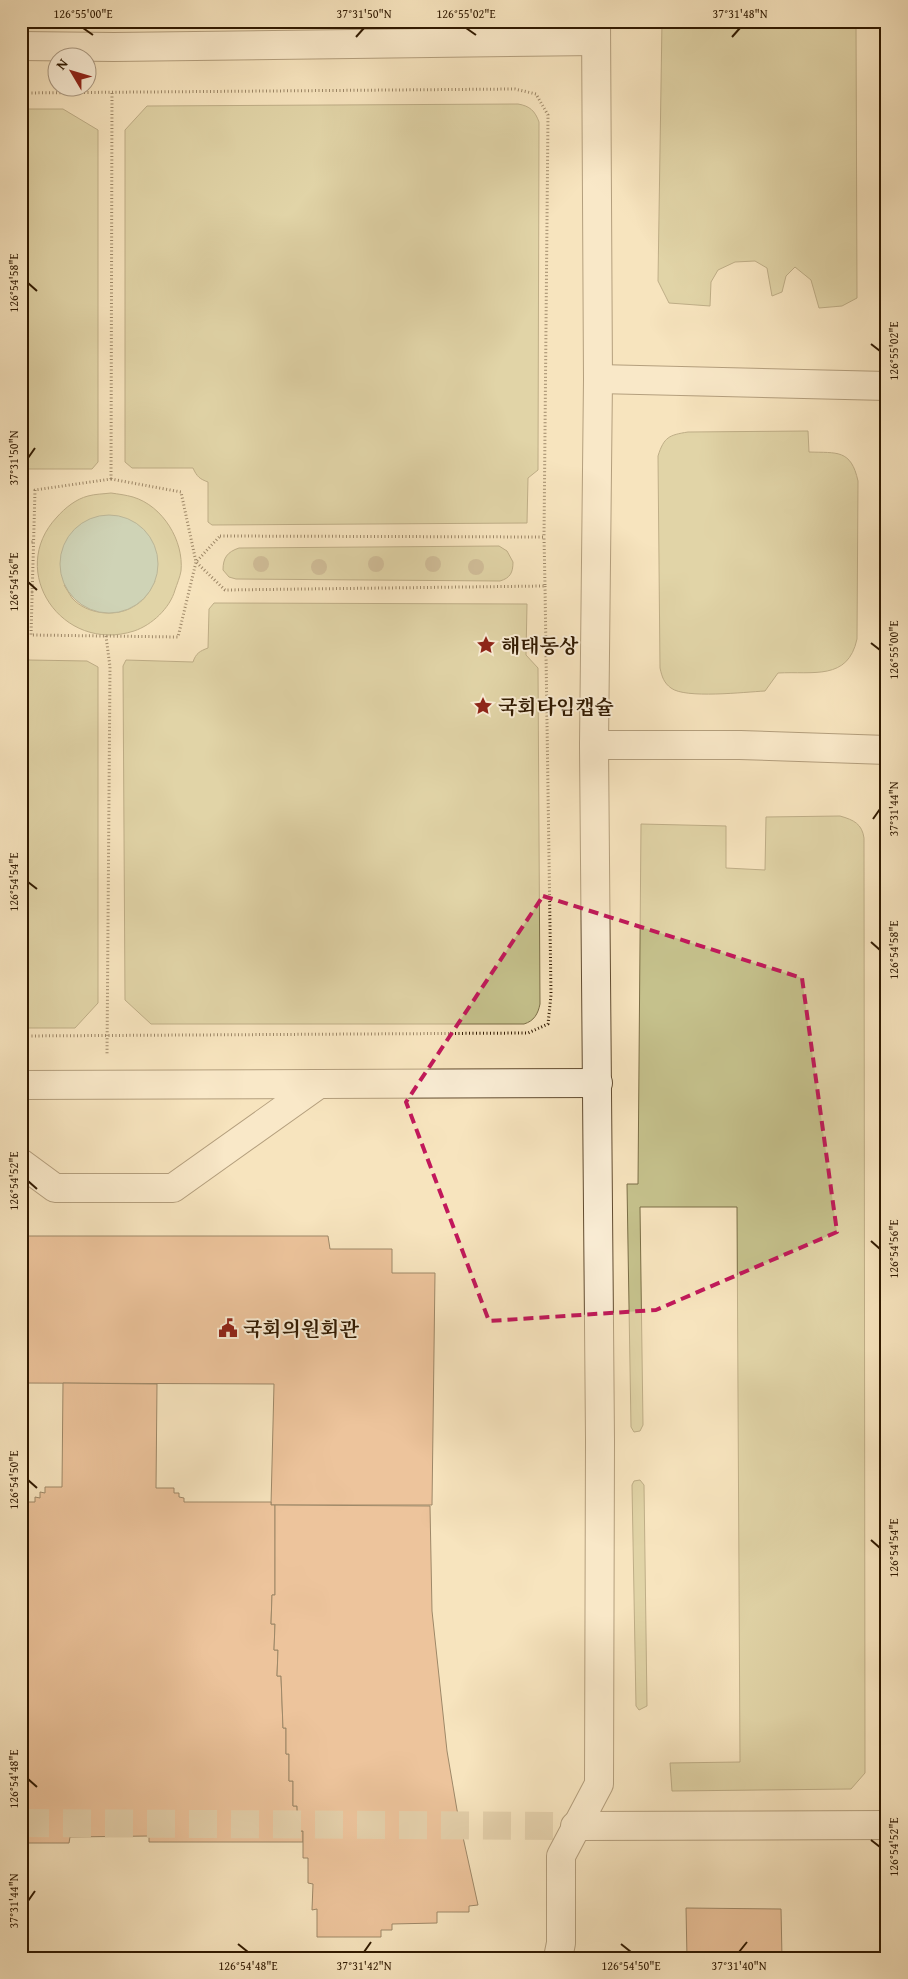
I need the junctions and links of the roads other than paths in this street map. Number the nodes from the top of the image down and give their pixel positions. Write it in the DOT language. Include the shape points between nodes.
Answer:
graph roads {
  1 [pos="596,31"];
  2 [pos="21,46"];
  3 [pos="598,380"];
  4 [pos="886,386"];
  5 [pos="594,745"];
  6 [pos="887,750"];
  7 [pos="598,1083"];
  8 [pos="319,1084"];
  9 [pos="21,1085"];
  10 [pos="21,1163"];
  11 [pos="887,1825"];
  12 [pos="575,1826"];
  13 [pos="558,1958"];
  1 -- 2 [label="lane" via="114,47"];
  1 -- 3 [label="lane"];
  3 -- 4 [label="lane"];
  3 -- 5 [label="lane"];
  5 -- 6 [label="lane"];
  5 -- 7 [label="lane"];
  7 -- 8 [label="lane"];
  7 -- 12 [label="lane" via="600,1784"];
  8 -- 9 [label="lane"];
  8 -- 10 [label="lane" via="173,1188 55,1188"];
  11 -- 12 [label="lane"];
  12 -- 13 [label="lane" via="561,1856 561,1943"];
}
